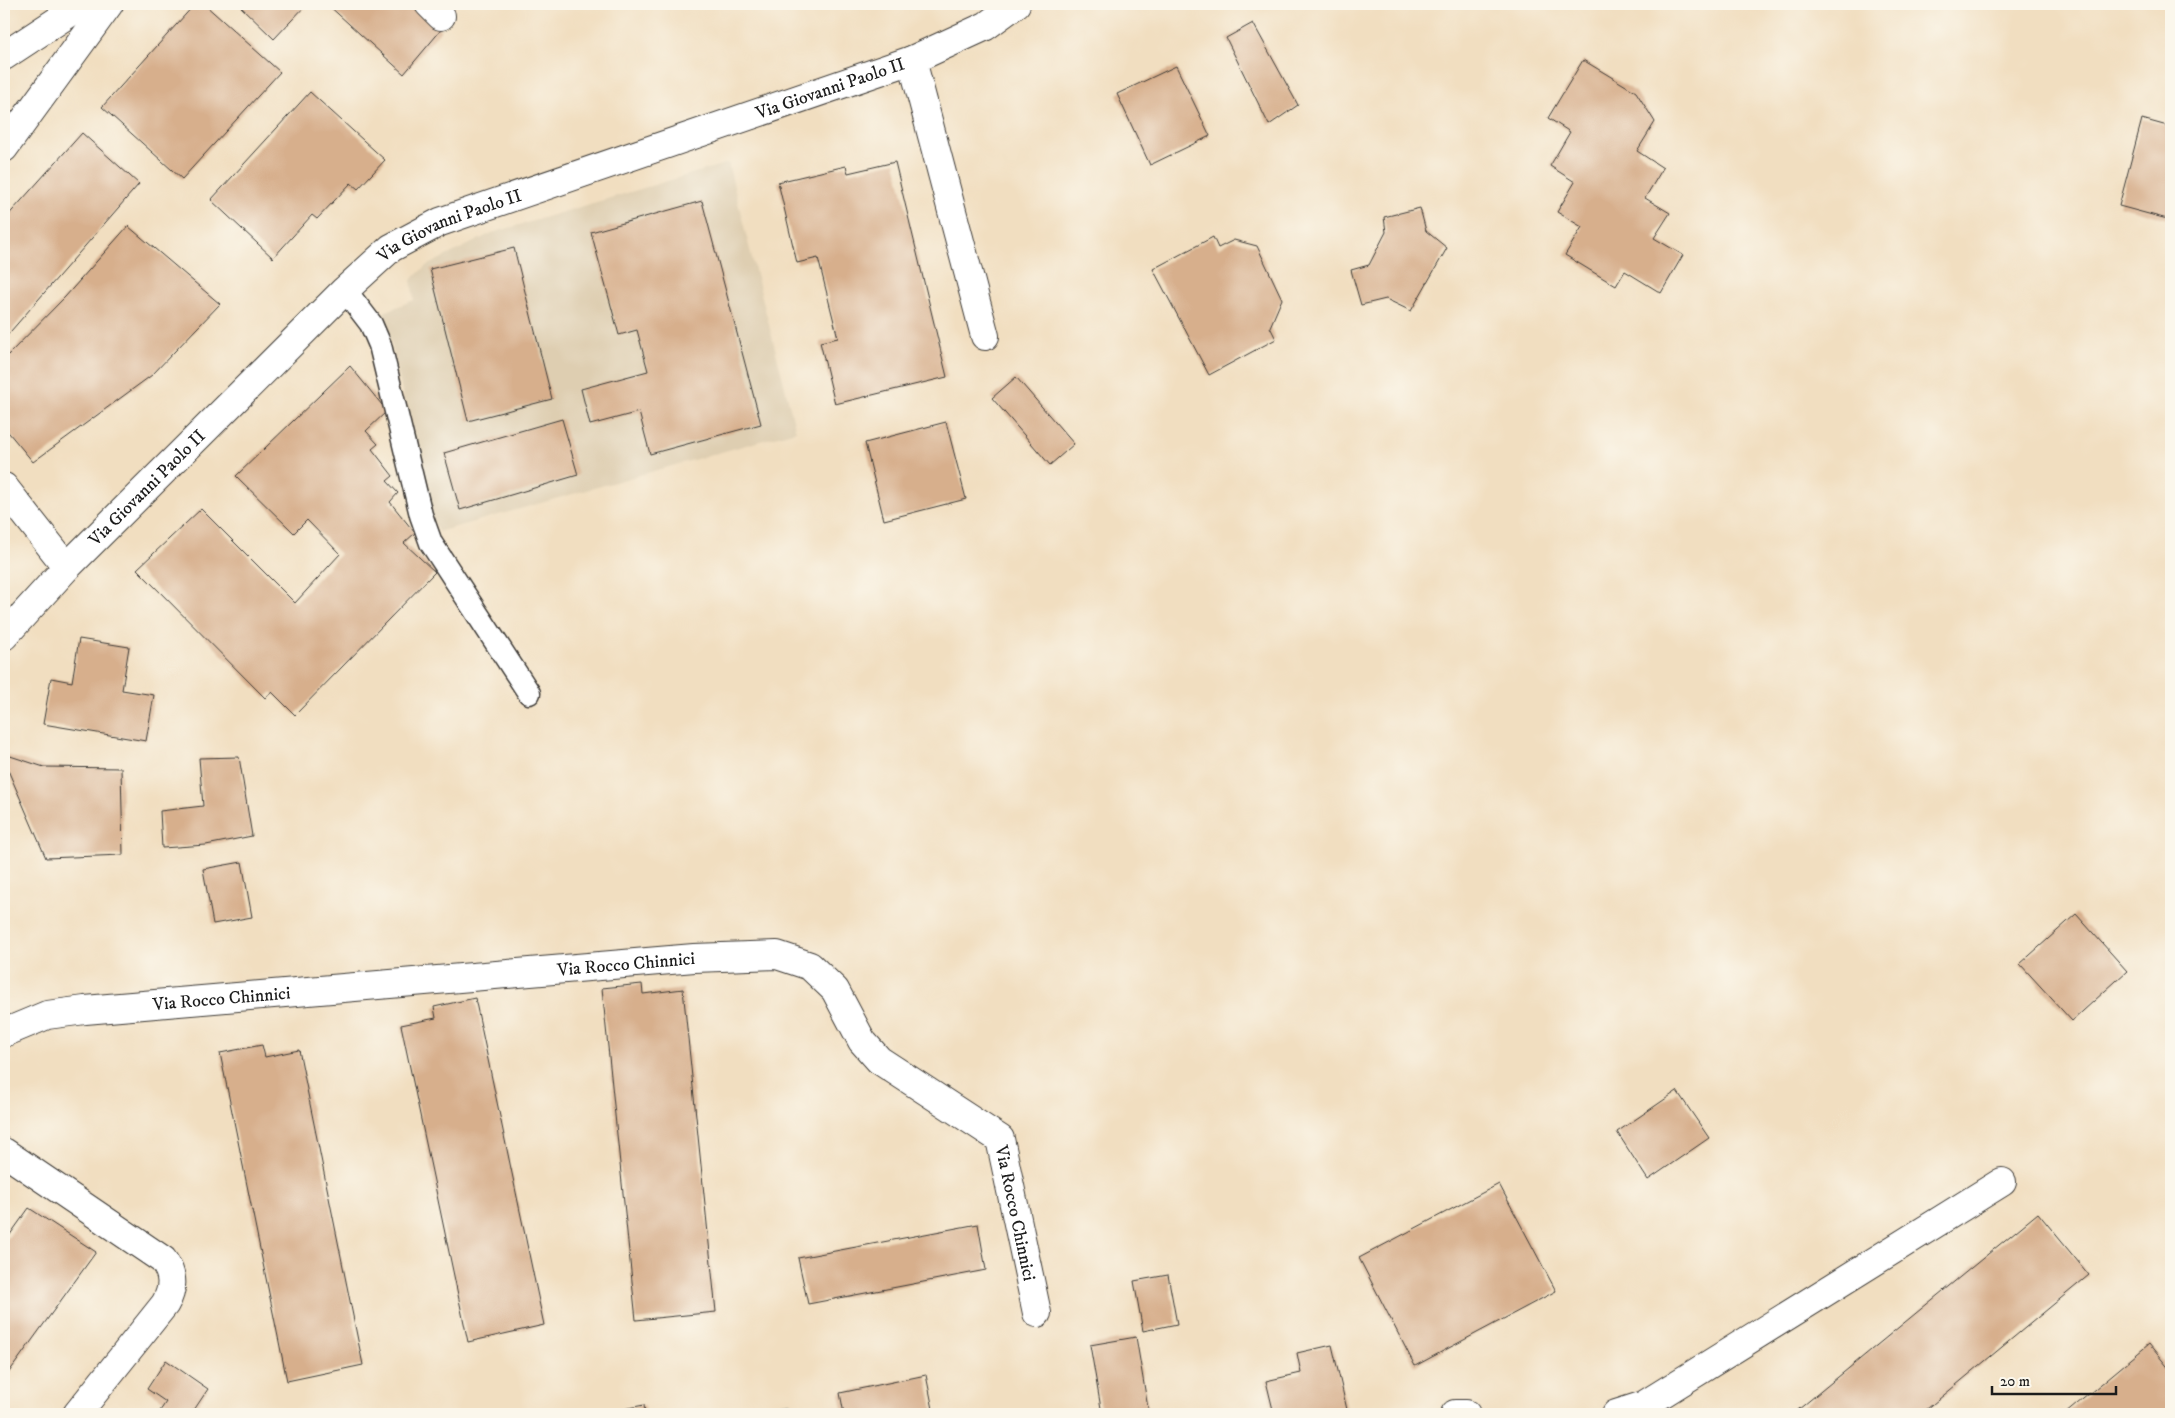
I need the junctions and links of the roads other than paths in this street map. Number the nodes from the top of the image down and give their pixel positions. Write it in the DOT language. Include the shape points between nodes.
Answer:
graph roads {
  1 [pos="83,4"];
  2 [pos="110,4"];
  3 [pos="1016,4"];
  4 [pos="4,56"];
  5 [pos="912,60"];
  6 [pos="4,148"];
  7 [pos="345,290"];
  8 [pos="986,336"];
  9 [pos="4,487"];
  10 [pos="67,567"];
  11 [pos="4,636"];
  12 [pos="529,693"];
  13 [pos="4,1033"];
  14 [pos="4,1152"];
  15 [pos="2002,1182"];
  16 [pos="1037,1313"];
  17 [pos="78,1414"];
  18 [pos="1454,1414"];
  19 [pos="1466,1414"];
  20 [pos="1616,1414"];
  1 -- 4 [label="street"];
  2 -- 6 [label="street"];
  3 -- 5 [label="street, Via Giovanni Paolo II" via="986,26"];
  5 -- 7 [label="street, Via Giovanni Paolo II" via="440,222 391,248"];
  5 -- 8 [label="street"];
  7 -- 10 [label="street, Via Giovanni Paolo II"];
  7 -- 12 [label="lane" via="370,324 380,345 420,515 432,543"];
  9 -- 10 [label="street"];
  10 -- 11 [label="street, Via Giovanni Paolo II"];
  13 -- 16 [label="street, Via Rocco Chinnici" via="46,1015 86,1010 694,958 777,955 810,966 835,990 862,1040 879,1060 1000,1139"];
  14 -- 17 [label="street" via="164,1260 172,1277 172,1287 165,1304"];
  15 -- 20 [label="street" via="1644,1405"];
  18 -- 19 [label="street"];
}
